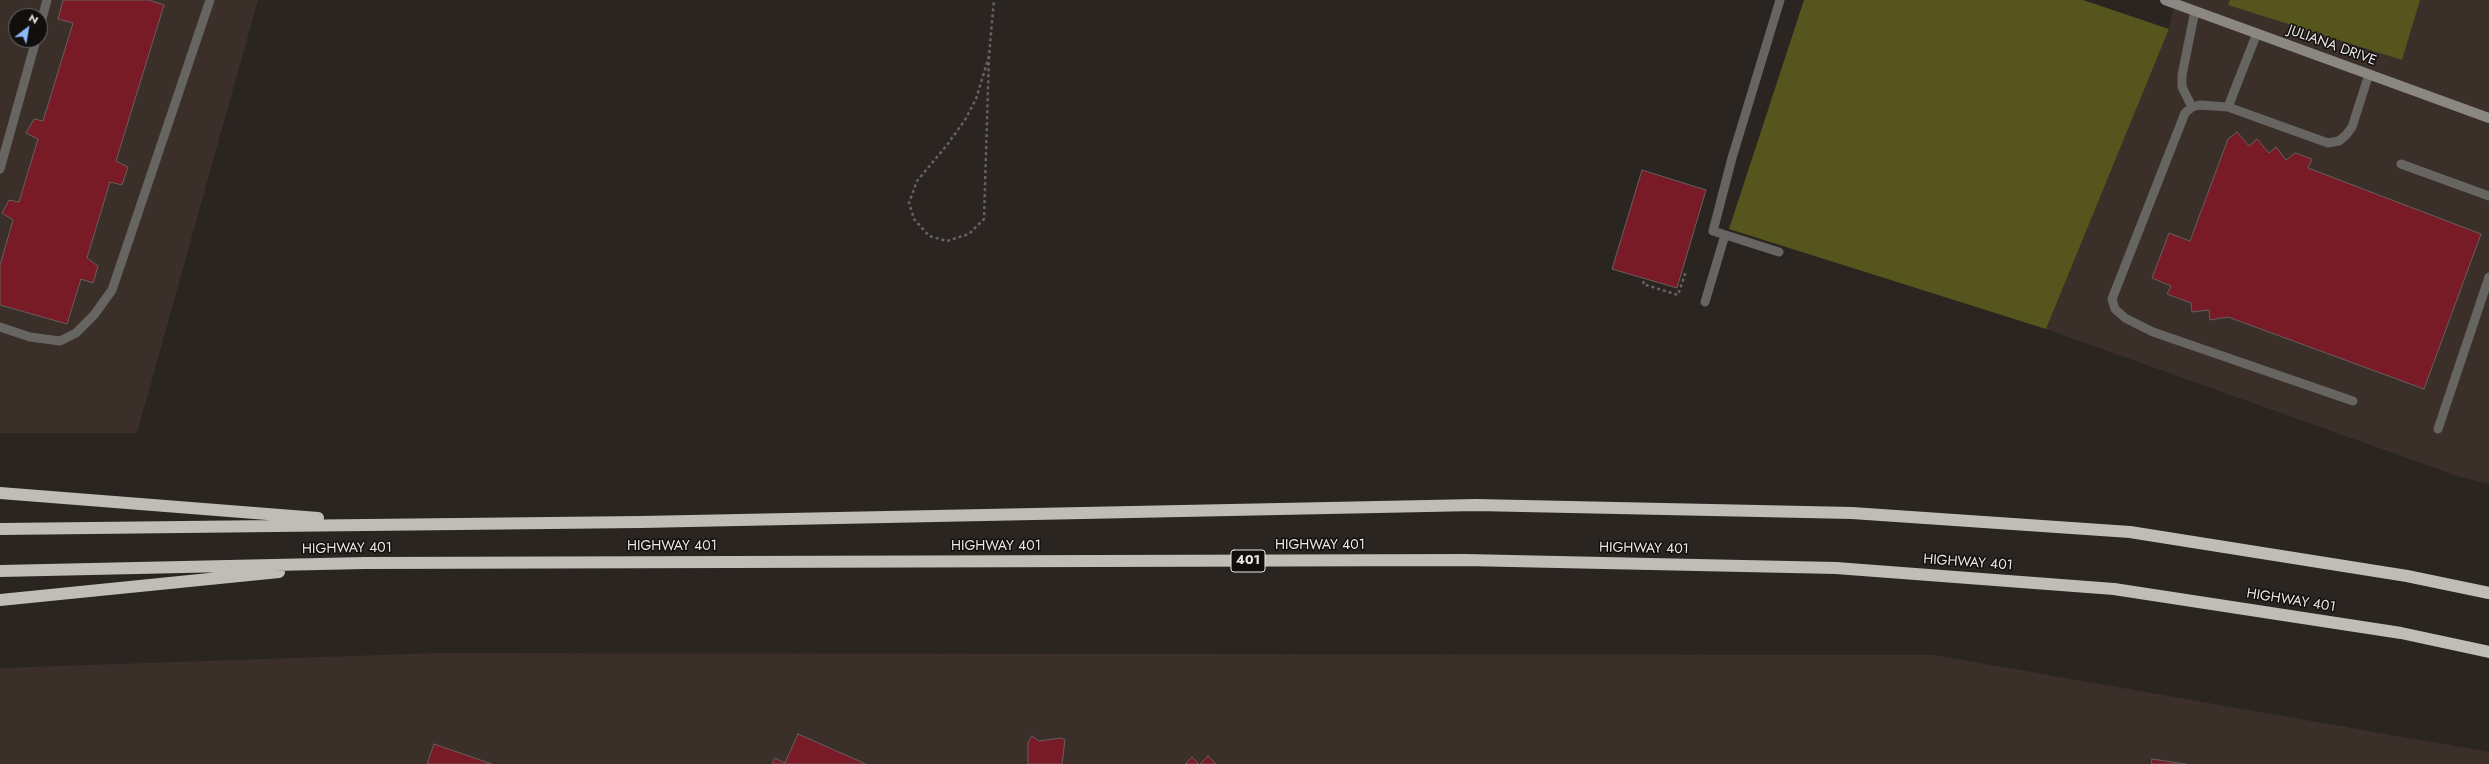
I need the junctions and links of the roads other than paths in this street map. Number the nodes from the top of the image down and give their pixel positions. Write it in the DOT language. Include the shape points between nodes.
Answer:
graph roads {
  1 [pos="210,0"];
  2 [pos="1780,0"];
  3 [pos="2165,0"];
  4 [pos="2195,11"];
  5 [pos="2257,33"];
  6 [pos="34,48"];
  7 [pos="2369,74"];
  8 [pos="2192,107"];
  9 [pos="2228,107"];
  10 [pos="2489,118"];
  11 [pos="2401,164"];
  12 [pos="0,169"];
  13 [pos="2489,196"];
  14 [pos="1725,235"];
  15 [pos="1779,252"];
  16 [pos="2489,277"];
  17 [pos="1705,302"];
  18 [pos="0,327"];
  19 [pos="2353,401"];
  20 [pos="2438,429"];
  21 [pos="0,493"];
  22 [pos="395,525"];
  23 [pos="0,529"];
  24 [pos="365,563"];
  25 [pos="0,571"];
  26 [pos="2489,593"];
  27 [pos="0,600"];
  28 [pos="2489,652"];
  1 -- 18 [label="lane" via="112,290 94,315 76,333 60,341 30,337"];
  2 -- 14 [label="lane" via="1736,143 1713,231"];
  3 -- 4 [label="street, JULIANA DRIVE"];
  4 -- 5 [label="street, JULIANA DRIVE"];
  4 -- 8 [label="lane" via="2182,75 2182,87"];
  5 -- 7 [label="street, JULIANA DRIVE"];
  5 -- 9 [label="lane"];
  6 -- 12 [label="lane"];
  7 -- 9 [label="lane" via="2352,127 2339,141 2328,143"];
  7 -- 10 [label="street, JULIANA DRIVE"];
  8 -- 9 [label="lane"];
  8 -- 19 [label="lane" via="2182,121 2112,299 2114,309 2125,318 2153,332"];
  11 -- 13 [label="lane"];
  14 -- 15 [label="lane"];
  14 -- 17 [label="lane"];
  16 -- 20 [label="lane"];
  21 -- 22 [label="highway"];
  22 -- 23 [label="highway, HIGHWAY 401"];
  22 -- 26 [label="highway, HIGHWAY 401" via="1476,505 1852,513 2130,532 2408,576"];
  24 -- 25 [label="highway, HIGHWAY 401 / 401"];
  24 -- 27 [label="highway"];
  24 -- 28 [label="highway, HIGHWAY 401 / 401" via="1465,560 1836,568 2114,589 2401,632"];
}
